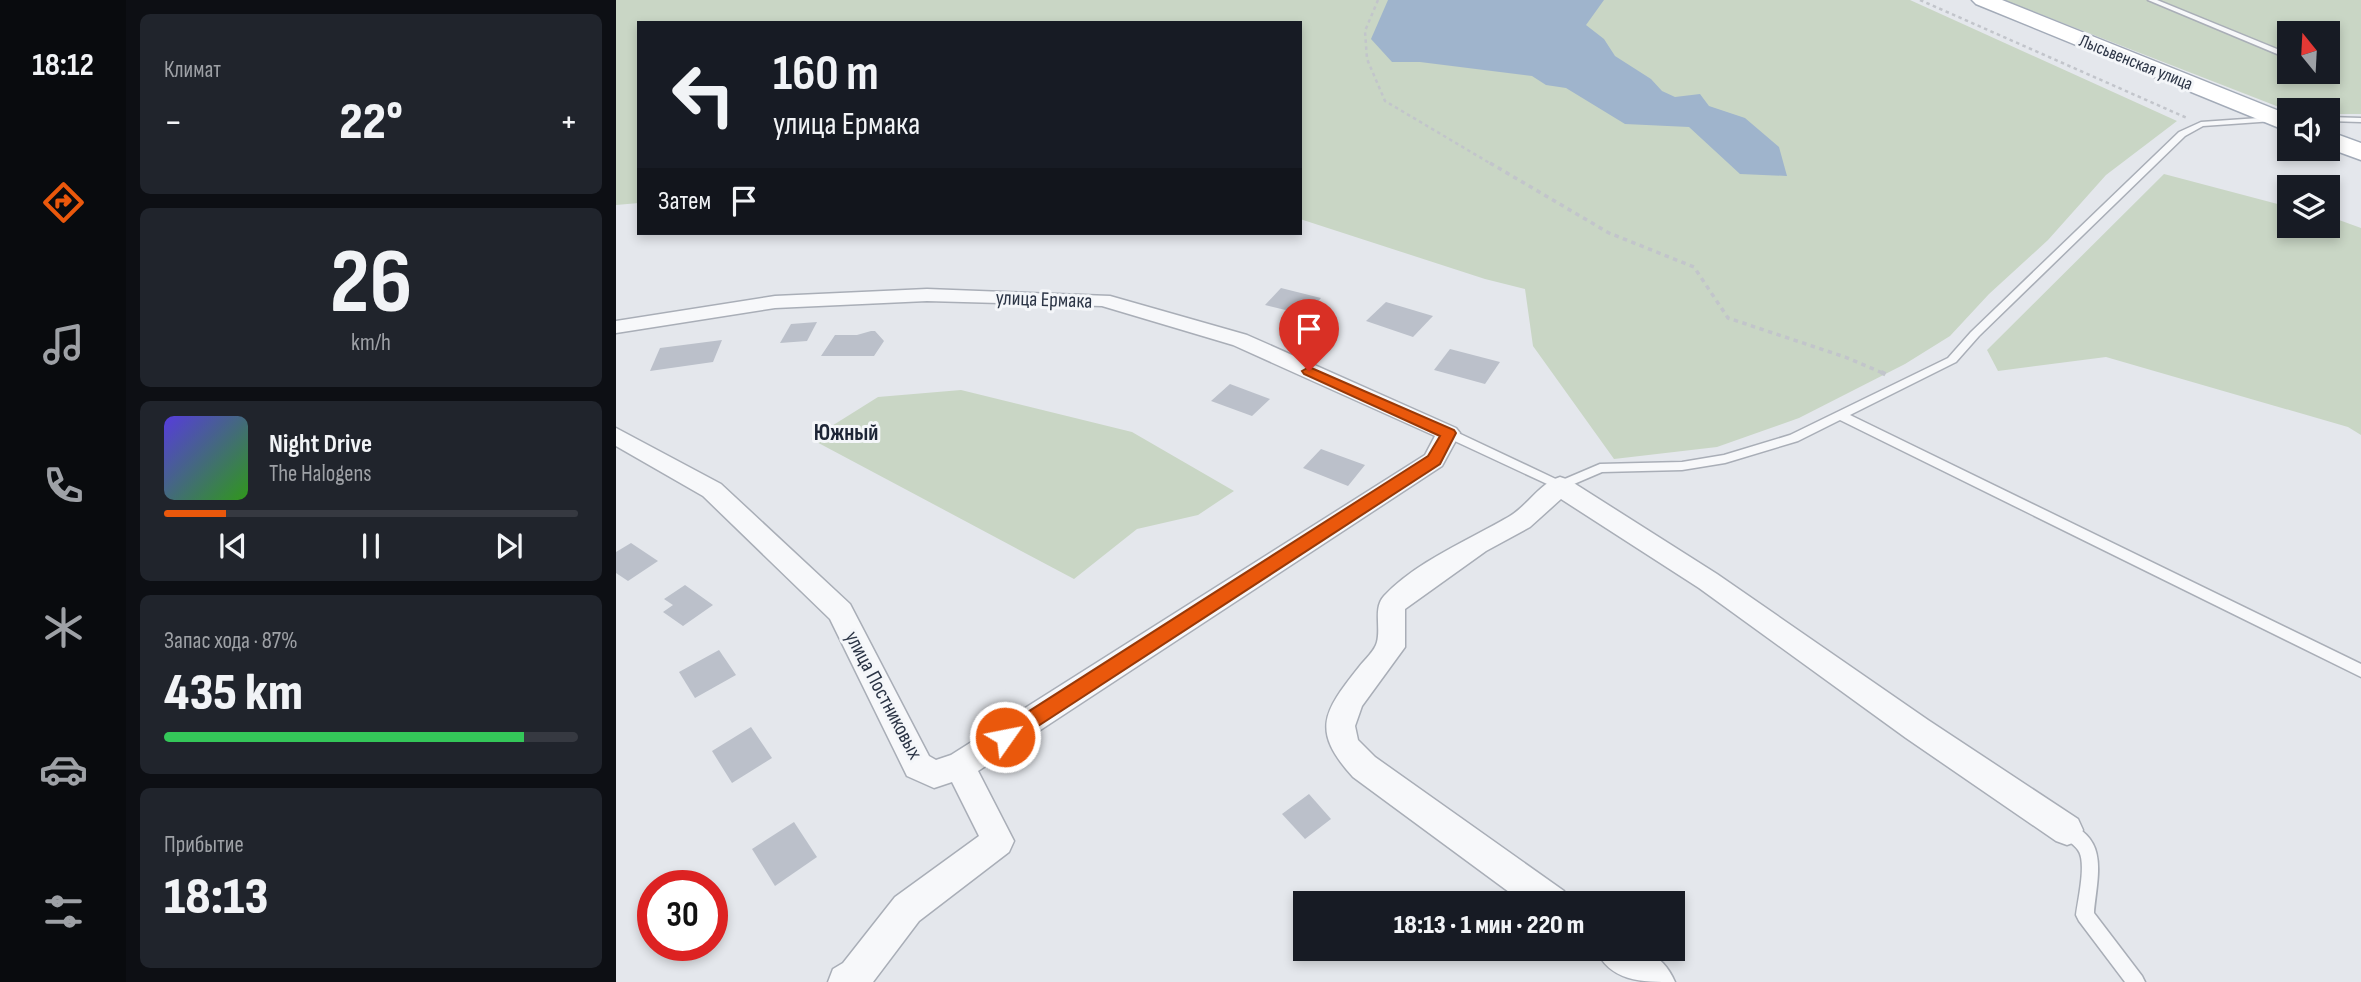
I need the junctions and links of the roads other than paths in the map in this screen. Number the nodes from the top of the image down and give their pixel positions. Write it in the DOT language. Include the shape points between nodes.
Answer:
graph roads {
  1 [pos="1983,0"];
  2 [pos="2151,0"];
  3 [pos="2277,52"];
  4 [pos="2277,116"];
  5 [pos="2277,119"];
  6 [pos="2340,119"];
  7 [pos="2361,120"];
  8 [pos="2340,144"];
  9 [pos="2361,152"];
  10 [pos="616,327"];
  11 [pos="1840,415"];
  12 [pos="1448,433"];
  13 [pos="616,436"];
  14 [pos="1560,486"];
  15 [pos="2361,671"];
  16 [pos="960,766"];
  17 [pos="2067,830"];
  18 [pos="1535,891"];
  19 [pos="1629,961"];
  20 [pos="846,982"];
  21 [pos="1657,982"];
  22 [pos="2136,982"];
  1 -- 4 [label="main road, Лысьвенская улица"];
  2 -- 3 [label="lane"];
  5 -- 11 [label="lane" via="2201,124 2182,134 1952,360"];
  6 -- 7 [label="lane"];
  8 -- 9 [label="main road"];
  10 -- 12 [label="street, улица Ермака" via="775,302 927,295 1102,300 1240,340"];
  11 -- 14 [label="lane" via="1794,438 1725,459 1682,466 1600,468"];
  11 -- 15 [label="lane"];
  12 -- 14 [label="lane"];
  12 -- 16 [label="street, улица Постниковых" via="1434,460"];
  13 -- 16 [label="street, улица Постниковых" via="712,491 840,612 918,766 934,774"];
  14 -- 17 [label="street" via="1708,581"];
  14 -- 18 [label="street" via="1521,521 1477,544 1392,606 1391,647 1350,700 1340,726 1344,746 1364,767"];
  16 -- 20 [label="street" via="998,841 907,909 856,976"];
  17 -- 22 [label="lane" via="2091,857 2085,915"];
  19 -- 21 [label="street"];
}
